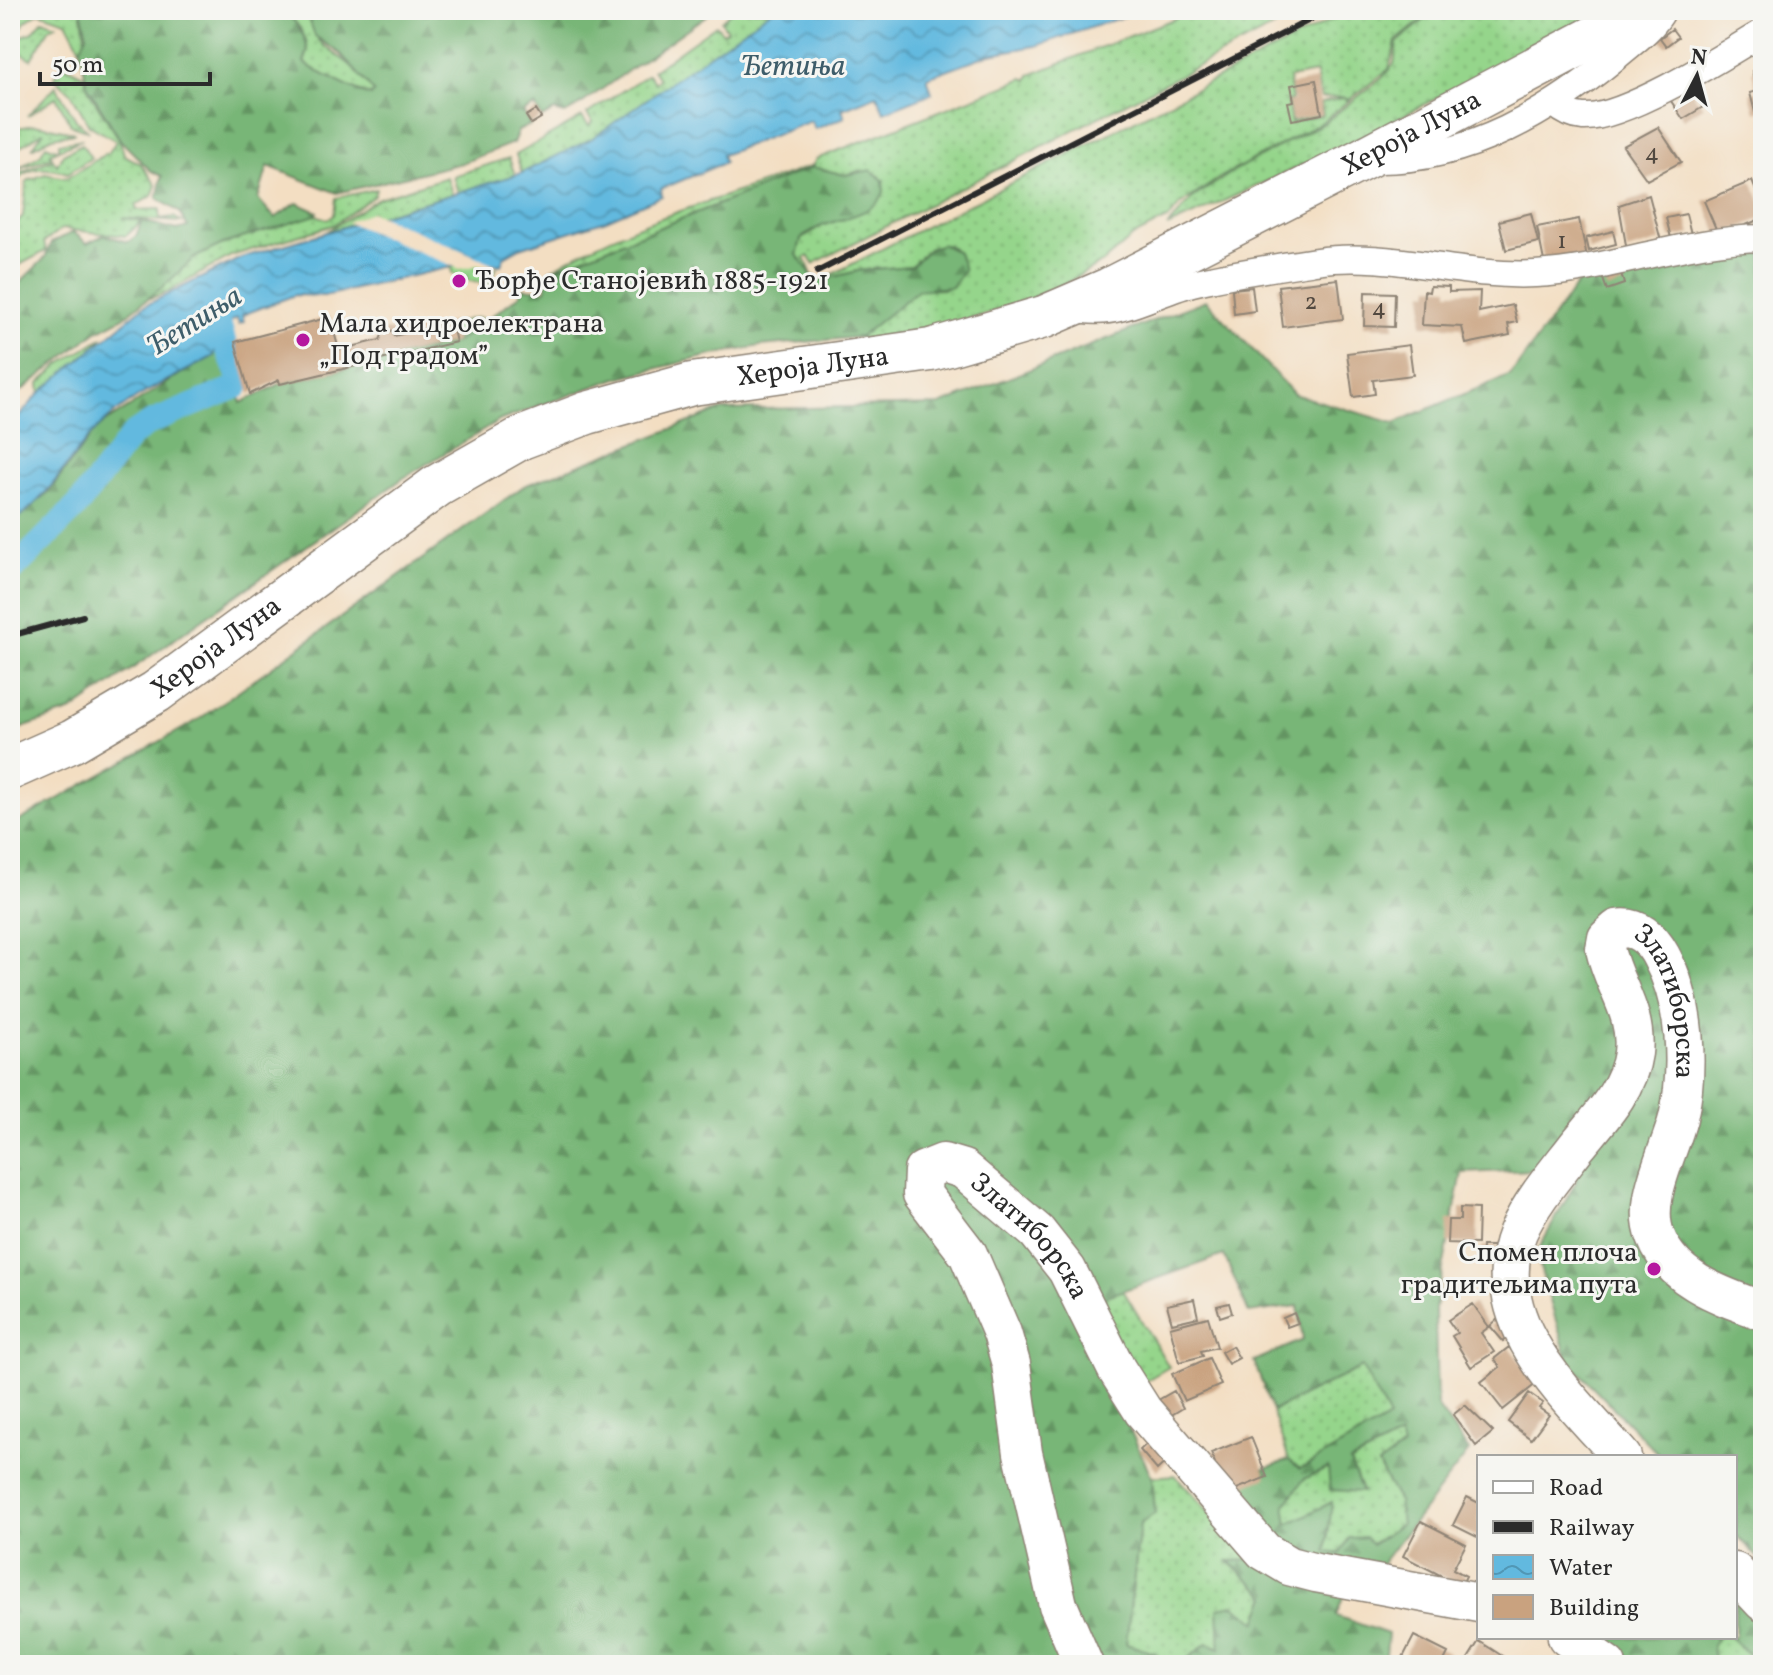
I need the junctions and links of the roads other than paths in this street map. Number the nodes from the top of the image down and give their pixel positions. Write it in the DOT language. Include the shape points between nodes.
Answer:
graph roads {
  1 [pos="1645,10"];
  2 [pos="1663,10"];
  3 [pos="1763,32"];
  4 [pos="1555,104"];
  5 [pos="1363,159"];
  6 [pos="1763,238"];
  7 [pos="1075,304"];
  8 [pos="10,769"];
  9 [pos="1763,1311"];
  10 [pos="1620,1455"];
  11 [pos="1737,1574"];
  12 [pos="1763,1602"];
  13 [pos="1477,1603"];
  14 [pos="1570,1639"];
  15 [pos="1084,1665"];
  16 [pos="1607,1665"];
  1 -- 5 [label="main road, Хероја Луна"];
  2 -- 4 [label="street" via="1648,31"];
  3 -- 4 [label="street" via="1687,77 1591,117 1570,114"];
  4 -- 5 [label="street" via="1475,141 1403,159"];
  5 -- 7 [label="main road, Хероја Луна"];
  6 -- 7 [label="street" via="1705,242 1565,272 1530,274 1319,260 1193,282 1112,310 1085,310"];
  7 -- 8 [label="main road, Хероја Луна" via="962,343 692,384 550,426 437,486 114,720"];
  9 -- 10 [label="street, Златиборска" via="1693,1281 1671,1263 1656,1237 1653,1199 1683,1087 1682,1028 1673,984 1656,947 1637,931 1617,929 1605,949 1631,1013 1630,1066 1603,1114 1524,1221 1514,1243 1510,1286 1515,1314 1547,1371"];
  11 -- 12 [label="street"];
  13 -- 15 [label="street, Златиборска" via="1316,1573 1289,1566 1264,1551 1143,1411 1067,1270 1037,1232 970,1173 936,1164 923,1171 922,1194 968,1254 1002,1333 1058,1605"];
  14 -- 16 [label="street"];
}
